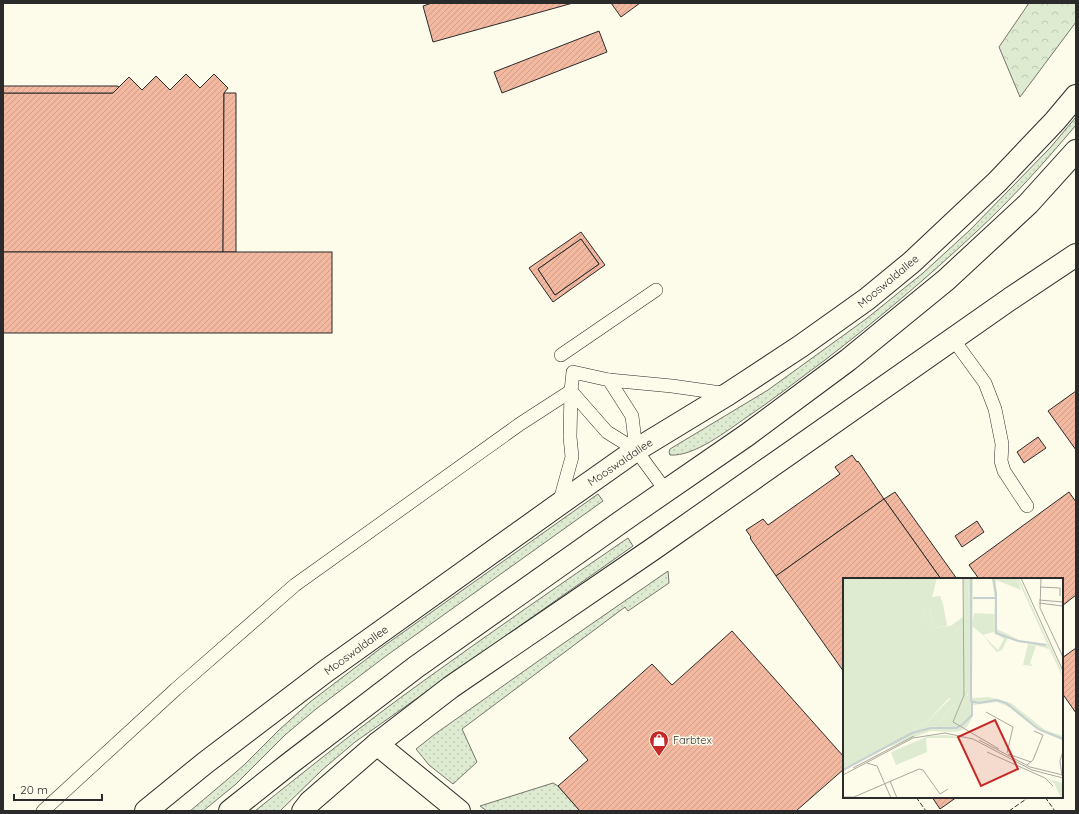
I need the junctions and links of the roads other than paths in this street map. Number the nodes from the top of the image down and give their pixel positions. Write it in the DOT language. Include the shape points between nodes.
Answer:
graph roads {
  1 [pos="1076,96"];
  2 [pos="1076,151"];
  3 [pos="1076,255"];
  4 [pos="656,290"];
  5 [pos="954,339"];
  6 [pos="560,355"];
  7 [pos="608,380"];
  8 [pos="571,392"];
  9 [pos="728,394"];
  10 [pos="636,450"];
  11 [pos="666,491"];
  12 [pos="558,505"];
  13 [pos="1027,506"];
  14 [pos="377,744"];
  15 [pos="43,811"];
  16 [pos="146,811"];
  17 [pos="230,811"];
  18 [pos="303,811"];
  19 [pos="459,811"];
  1 -- 9 [label="main road, Mooswaldallee" via="996,182 912,262 867,299"];
  2 -- 11 [label="main road" via="1028,204 946,280 848,360"];
  3 -- 5 [label="main road"];
  4 -- 6 [label="lane"];
  5 -- 13 [label="lane" via="985,383 997,416 1004,471"];
  5 -- 14 [label="main road" via="451,687"];
  7 -- 8 [label="lane" via="573,372"];
  7 -- 9 [label="lane"];
  7 -- 10 [label="lane" via="632,416"];
  8 -- 10 [label="lane" via="607,432"];
  8 -- 12 [label="lane" via="572,458"];
  8 -- 15 [label="lane" via="520,424 295,585 176,689"];
  9 -- 10 [label="main road, Mooswaldallee"];
  10 -- 11 [label="lane"];
  10 -- 12 [label="main road, Mooswaldallee"];
  11 -- 17 [label="main road" via="416,667"];
  12 -- 16 [label="main road, Mooswaldallee" via="326,671"];
  14 -- 18 [label="main road"];
  14 -- 19 [label="main road"];
}
